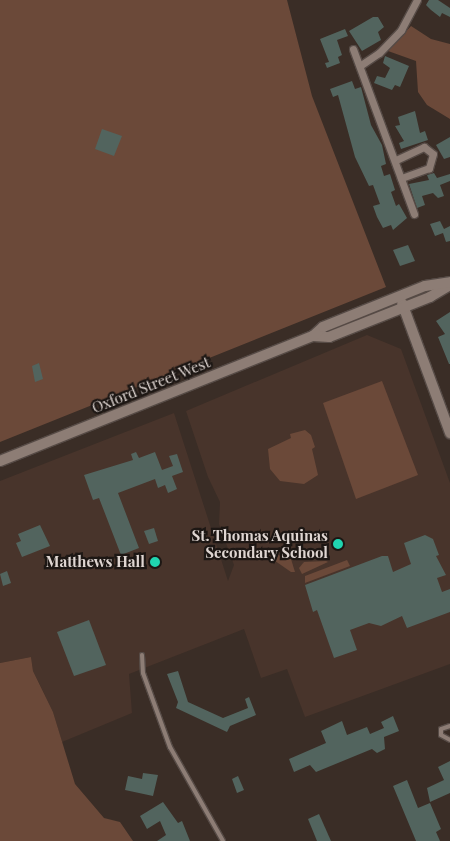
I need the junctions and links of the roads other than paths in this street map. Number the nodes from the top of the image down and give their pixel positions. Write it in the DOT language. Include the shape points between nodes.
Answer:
graph roads {
  1 [pos="418,0"];
  2 [pos="353,49"];
  3 [pos="361,65"];
  4 [pos="396,160"];
  5 [pos="401,178"];
  6 [pos="414,214"];
  7 [pos="450,283"];
  8 [pos="400,296"];
  9 [pos="404,307"];
  10 [pos="313,336"];
  11 [pos="450,433"];
  12 [pos="0,461"];
  13 [pos="142,655"];
  14 [pos="450,726"];
  15 [pos="450,740"];
  16 [pos="223,841"];
  1 -- 3 [label="street" via="401,30 379,53"];
  2 -- 3 [label="street"];
  3 -- 4 [label="street"];
  4 -- 5 [label="street"];
  4 -- 5 [label="street" via="424,147 433,154 430,168"];
  5 -- 6 [label="street"];
  7 -- 8 [label="main road, Oxford Street West" via="425,286"];
  7 -- 9 [label="main road, Oxford Street West"];
  8 -- 9 [label="main road"];
  8 -- 10 [label="main road, Oxford Street West" via="323,327"];
  9 -- 10 [label="main road, Oxford Street West" via="328,337"];
  9 -- 11 [label="main road"];
  10 -- 12 [label="main road, Oxford Street West"];
  13 -- 16 [label="lane" via="143,673 170,747"];
  14 -- 15 [label="lane" via="441,730 441,735"];
}
